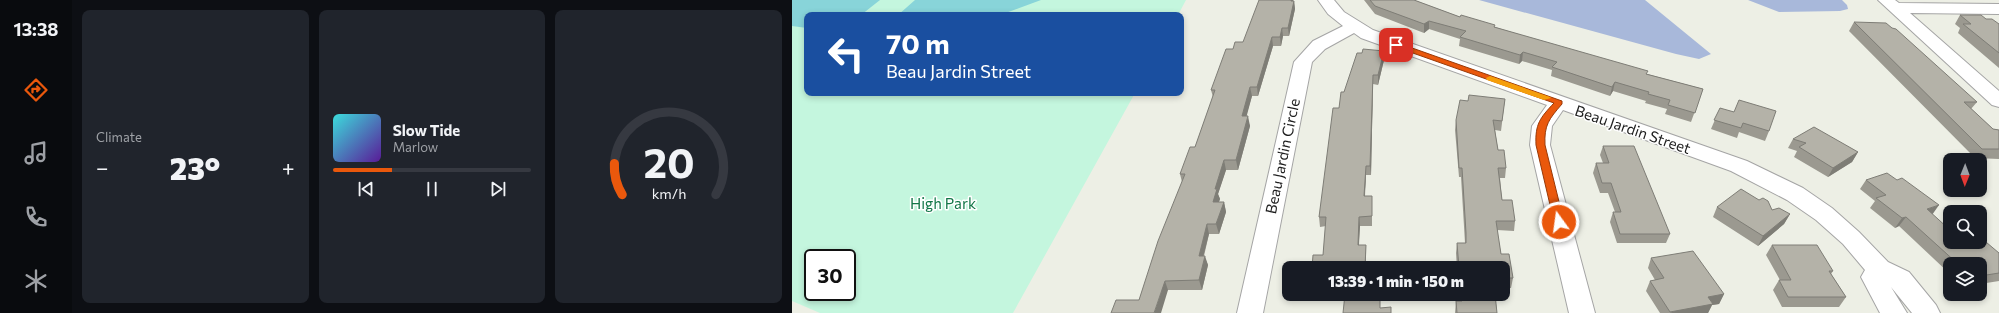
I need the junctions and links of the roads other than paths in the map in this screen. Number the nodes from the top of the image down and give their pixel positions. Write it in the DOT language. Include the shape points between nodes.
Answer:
graph roads {
  1 [pos="1326,0"];
  2 [pos="1890,4"];
  3 [pos="1999,9"];
  4 [pos="1355,27"];
  5 [pos="1999,101"];
  6 [pos="1559,103"];
  7 [pos="1879,269"];
  8 [pos="1250,313"];
  9 [pos="1582,313"];
  10 [pos="1894,313"];
  11 [pos="1927,313"];
  1 -- 4 [label="street, Beau Jardin Street" via="1337,14"];
  2 -- 3 [label="street"];
  2 -- 5 [label="street"];
  4 -- 6 [label="street, Beau Jardin Street" via="1396,45"];
  4 -- 8 [label="street, Beau Jardin Circle" via="1320,43 1302,62"];
  6 -- 7 [label="street, Beau Jardin Street" via="1767,178 1824,214 1851,238"];
  6 -- 9 [label="street" via="1544,119 1540,145"];
  7 -- 10 [label="street" via="1874,277"];
  7 -- 11 [label="street" via="1900,280"];
}
